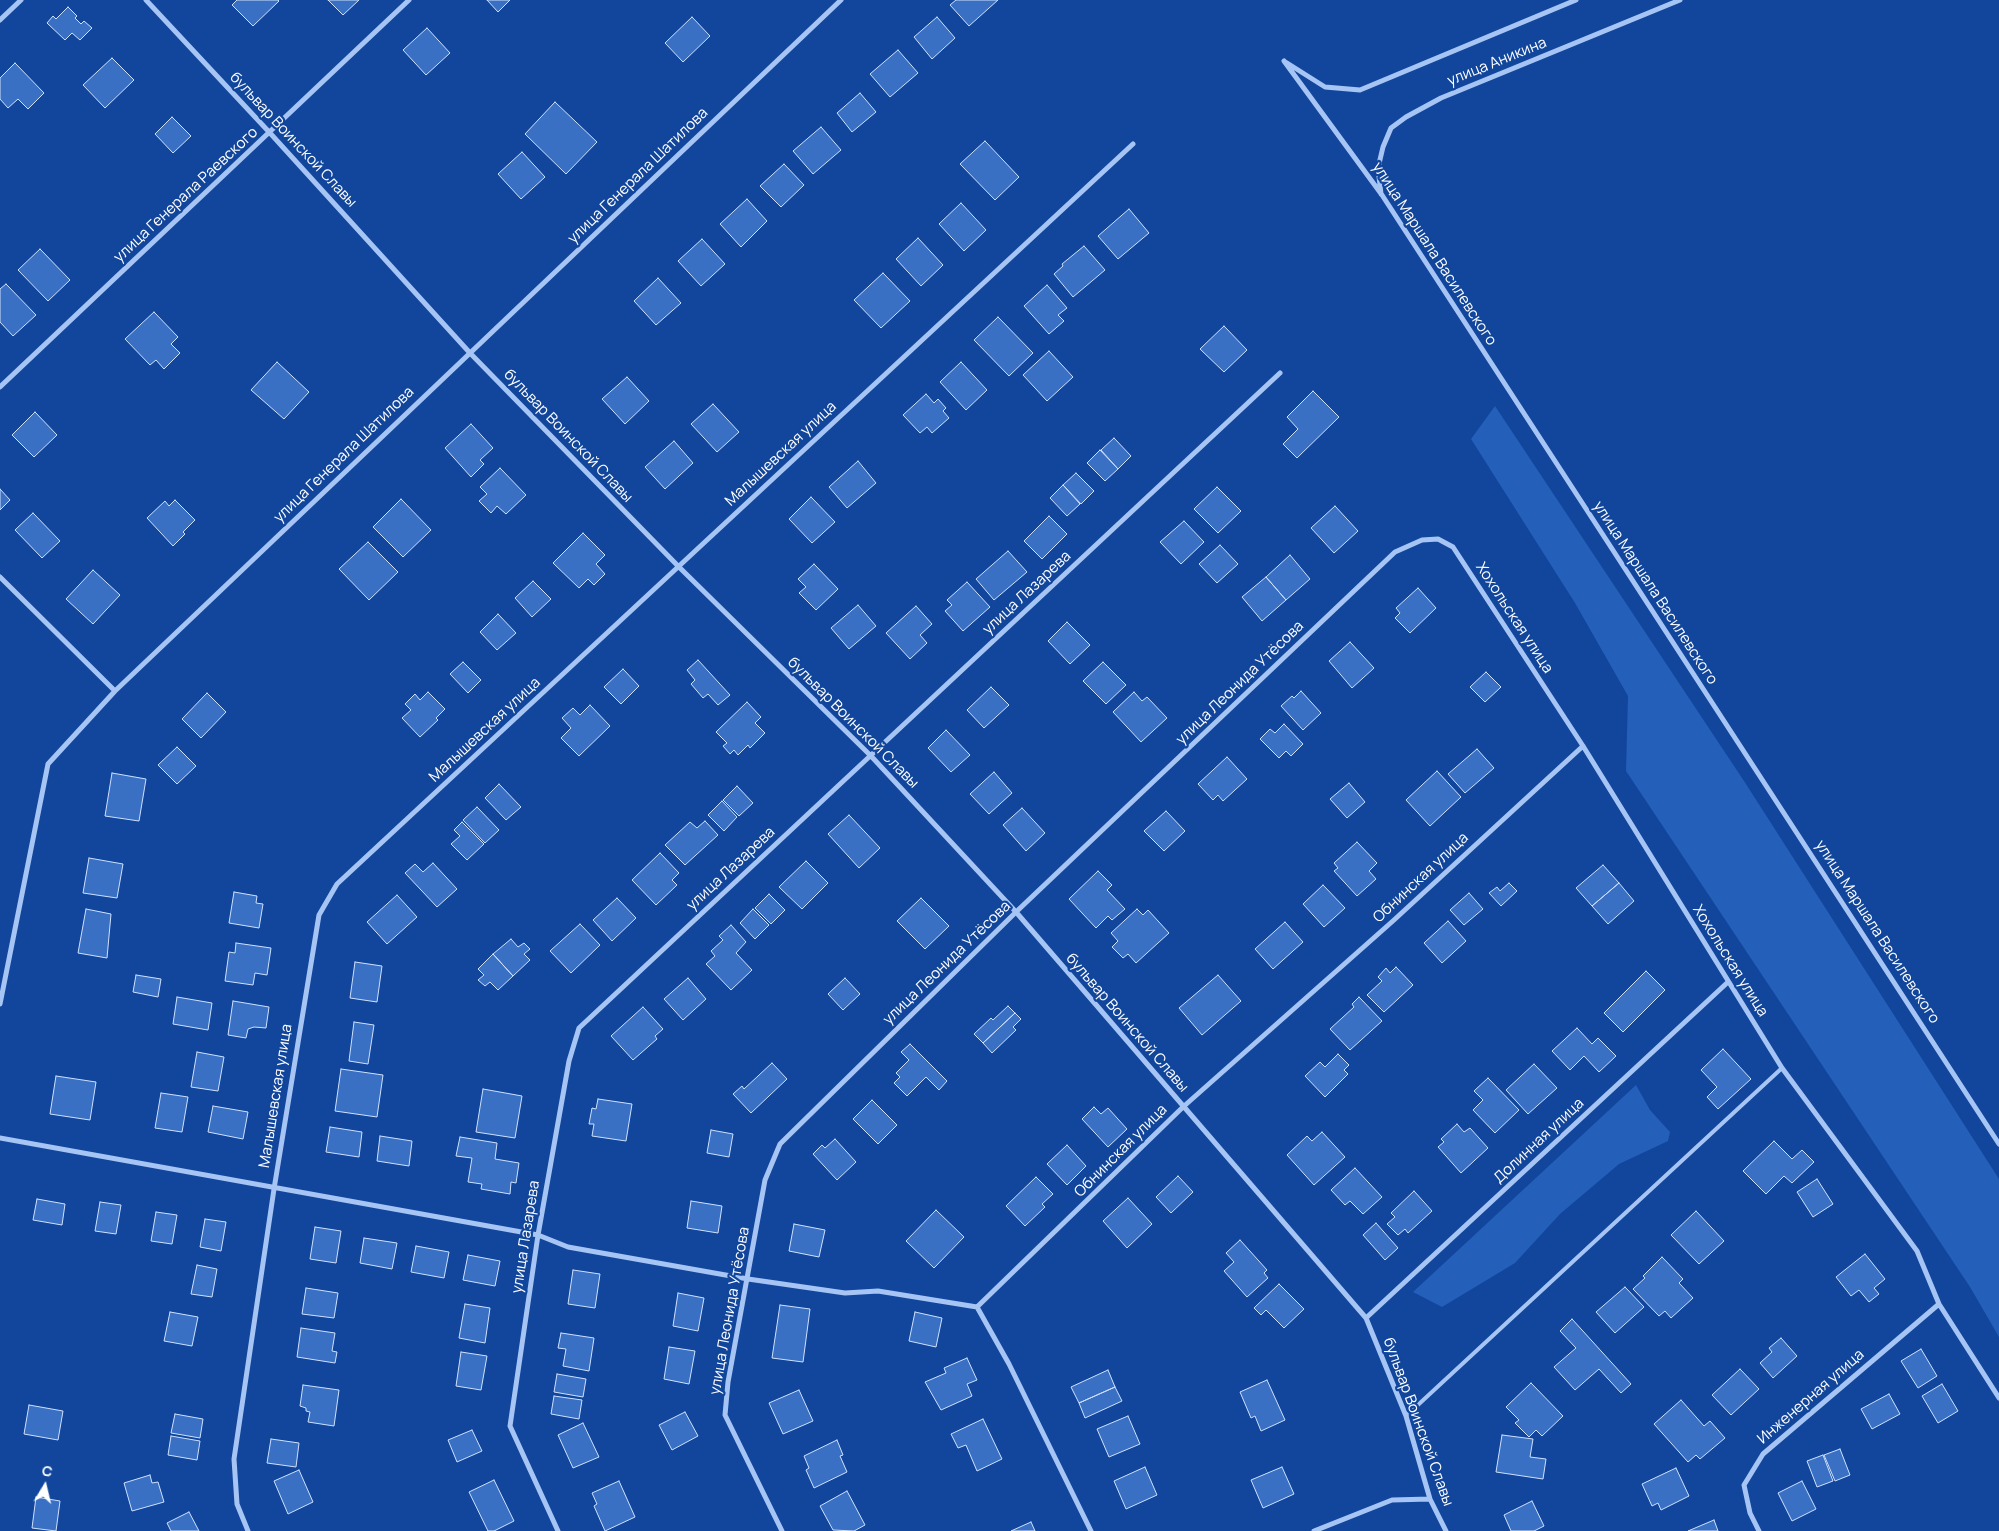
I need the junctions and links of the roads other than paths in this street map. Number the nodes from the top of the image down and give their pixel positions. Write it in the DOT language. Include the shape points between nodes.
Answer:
graph roads {
  1 [pos="21,0"];
  2 [pos="146,0"];
  3 [pos="409,0"];
  4 [pos="840,0"];
  5 [pos="1576,0"];
  6 [pos="1680,0"];
  7 [pos="0,20"];
  8 [pos="1284,61"];
  9 [pos="270,133"];
  10 [pos="1133,144"];
  11 [pos="1382,195"];
  12 [pos="470,353"];
  13 [pos="1280,373"];
  14 [pos="0,387"];
  15 [pos="1438,539"];
  16 [pos="679,567"];
  17 [pos="0,577"];
  18 [pos="115,691"];
  19 [pos="1583,746"];
  20 [pos="871,756"];
  21 [pos="1016,912"];
  22 [pos="1728,982"];
  23 [pos="0,1004"];
  24 [pos="1782,1068"];
  25 [pos="1183,1107"];
  26 [pos="0,1138"];
  27 [pos="1999,1144"];
  28 [pos="274,1188"];
  29 [pos="538,1235"];
  30 [pos="748,1279"];
  31 [pos="1939,1304"];
  32 [pos="977,1306"];
  33 [pos="1366,1318"];
  34 [pos="1999,1398"];
  35 [pos="1406,1416"];
  36 [pos="1430,1498"];
  37 [pos="248,1531"];
  38 [pos="558,1531"];
  39 [pos="782,1531"];
  40 [pos="1091,1531"];
  41 [pos="1314,1531"];
  42 [pos="1446,1531"];
  43 [pos="1759,1531"];
  1 -- 7 [label="street"];
  2 -- 9 [label="street, бульвар Воинской Славы"];
  3 -- 9 [label="street, улица Генерала Раевского"];
  4 -- 12 [label="street, улица Генерала Шатилова"];
  5 -- 8 [label="street, улица Аникина" via="1360,90 1324,87"];
  6 -- 11 [label="street, улица Аникина" via="1441,98 1406,116 1391,128 1383,147 1378,168"];
  8 -- 11 [label="street, улица Маршала Василевского"];
  9 -- 12 [label="street, бульвар Воинской Славы"];
  9 -- 14 [label="street, улица Генерала Раевского"];
  10 -- 16 [label="street, Малышевская улица"];
  11 -- 27 [label="street, улица Маршала Василевского"];
  12 -- 16 [label="street, бульвар Воинской Славы"];
  12 -- 18 [label="street, улица Генерала Шатилова"];
  13 -- 20 [label="street, улица Лазарева"];
  15 -- 19 [label="street, Хохольская улица" via="1453,547"];
  15 -- 21 [label="street, улица Леонида Утёсова" via="1422,540 1395,552"];
  16 -- 20 [label="street, бульвар Воинской Славы"];
  16 -- 28 [label="street, Малышевская улица" via="337,884 319,915"];
  17 -- 18 [label="street"];
  18 -- 23 [label="street, улица Генерала Шатилова" via="48,764"];
  19 -- 22 [label="street, Хохольская улица"];
  19 -- 25 [label="street, Обнинская улица" via="1394,920"];
  20 -- 21 [label="street, бульвар Воинской Славы"];
  20 -- 29 [label="street, улица Лазарева" via="579,1028 569,1061"];
  21 -- 25 [label="street, бульвар Воинской Славы"];
  21 -- 30 [label="street, улица Леонида Утёсова" via="780,1144 765,1180"];
  22 -- 24 [label="street, Хохольская улица"];
  22 -- 33 [label="street, Долинная улица"];
  24 -- 31 [label="street, Хохольская улица" via="1917,1251"];
  24 -- 35 [label="lane"];
  25 -- 32 [label="street, Обнинская улица"];
  25 -- 33 [label="street, бульвар Воинской Славы"];
  26 -- 28 [label="street"];
  28 -- 29 [label="street"];
  28 -- 37 [label="street, Малышевская улица" via="234,1459 237,1504"];
  29 -- 30 [label="street" via="568,1246"];
  29 -- 38 [label="street, улица Лазарева" via="510,1426"];
  30 -- 32 [label="street" via="845,1292 878,1291"];
  30 -- 39 [label="street, улица Леонида Утёсова" via="728,1382 725,1415"];
  31 -- 34 [label="street, Хохольская улица"];
  31 -- 43 [label="street, Инженерная улица" via="1763,1454 1744,1485 1750,1513"];
  32 -- 40 [label="street"];
  33 -- 35 [label="street, бульвар Воинской Славы"];
  35 -- 36 [label="street, бульвар Воинской Славы"];
  36 -- 41 [label="street" via="1392,1500"];
  36 -- 42 [label="street, бульвар Воинской Славы"];
}
